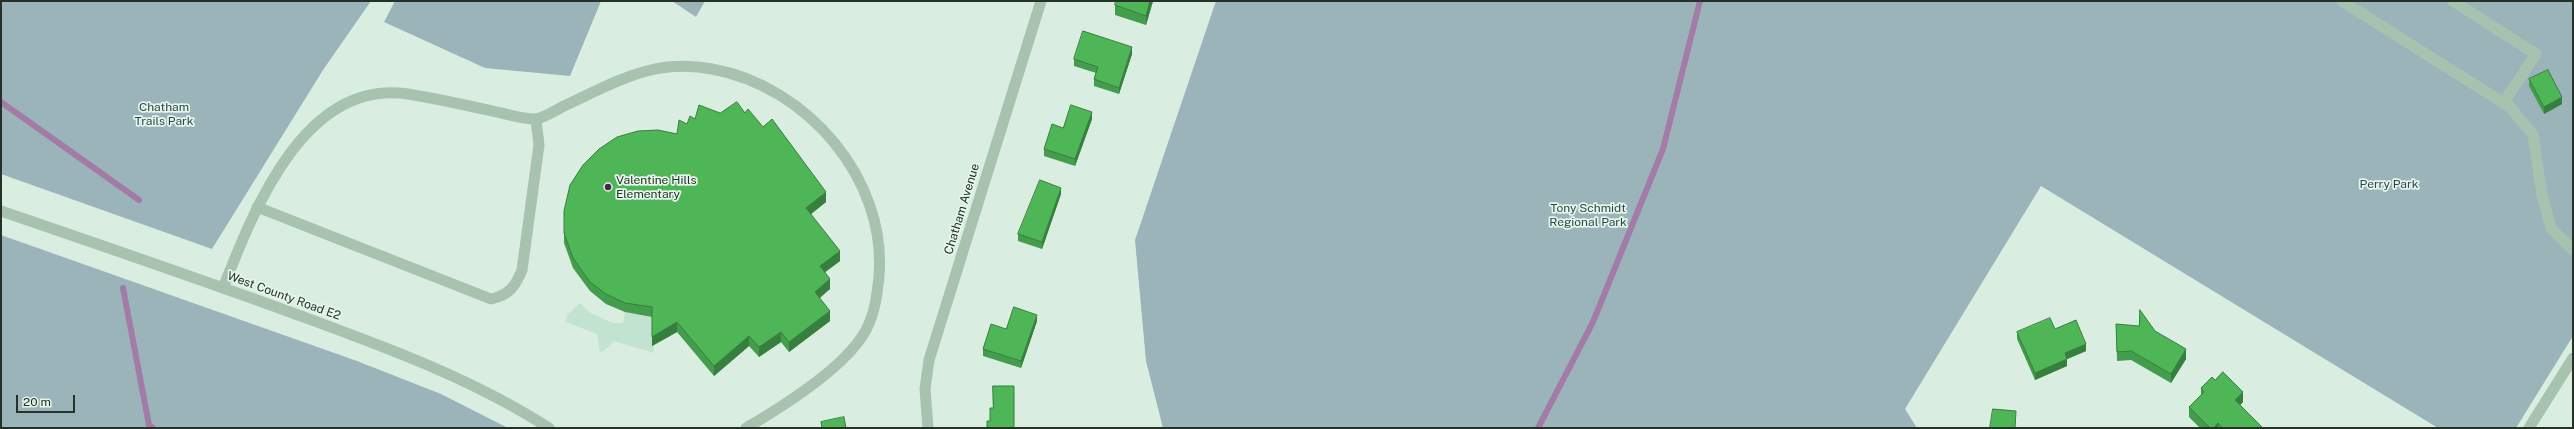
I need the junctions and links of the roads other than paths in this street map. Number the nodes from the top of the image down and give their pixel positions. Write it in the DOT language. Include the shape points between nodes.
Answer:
graph roads {
  1 [pos="1040,1"];
  2 [pos="2342,1"];
  3 [pos="2453,1"];
  4 [pos="2504,102"];
  5 [pos="536,120"];
  6 [pos="256,207"];
  7 [pos="1,211"];
  8 [pos="2573,250"];
  9 [pos="222,288"];
  10 [pos="2573,358"];
  11 [pos="549,428"];
  12 [pos="746,428"];
  13 [pos="928,428"];
  14 [pos="2529,428"];
  1 -- 13 [label="street, Chatham Avenue" via="929,360 925,389"];
  2 -- 4 [label="street"];
  3 -- 4 [label="street" via="2536,54"];
  4 -- 8 [label="street" via="2533,135 2542,195 2551,228"];
  5 -- 6 [label="street" via="404,93 371,96 347,103 318,121 297,143"];
  5 -- 6 [label="street" via="540,144 522,270 517,282 502,296 491,298"];
  5 -- 12 [label="street" via="654,67 682,65 714,69 772,91 804,113 832,139 858,174 874,212 879,250 878,293 869,323 865,332 839,363"];
  6 -- 9 [label="street"];
  7 -- 9 [label="street, West County Road E2"];
  9 -- 11 [label="street, West County Road E2" via="413,358 471,383"];
  10 -- 14 [label="street"];
}
